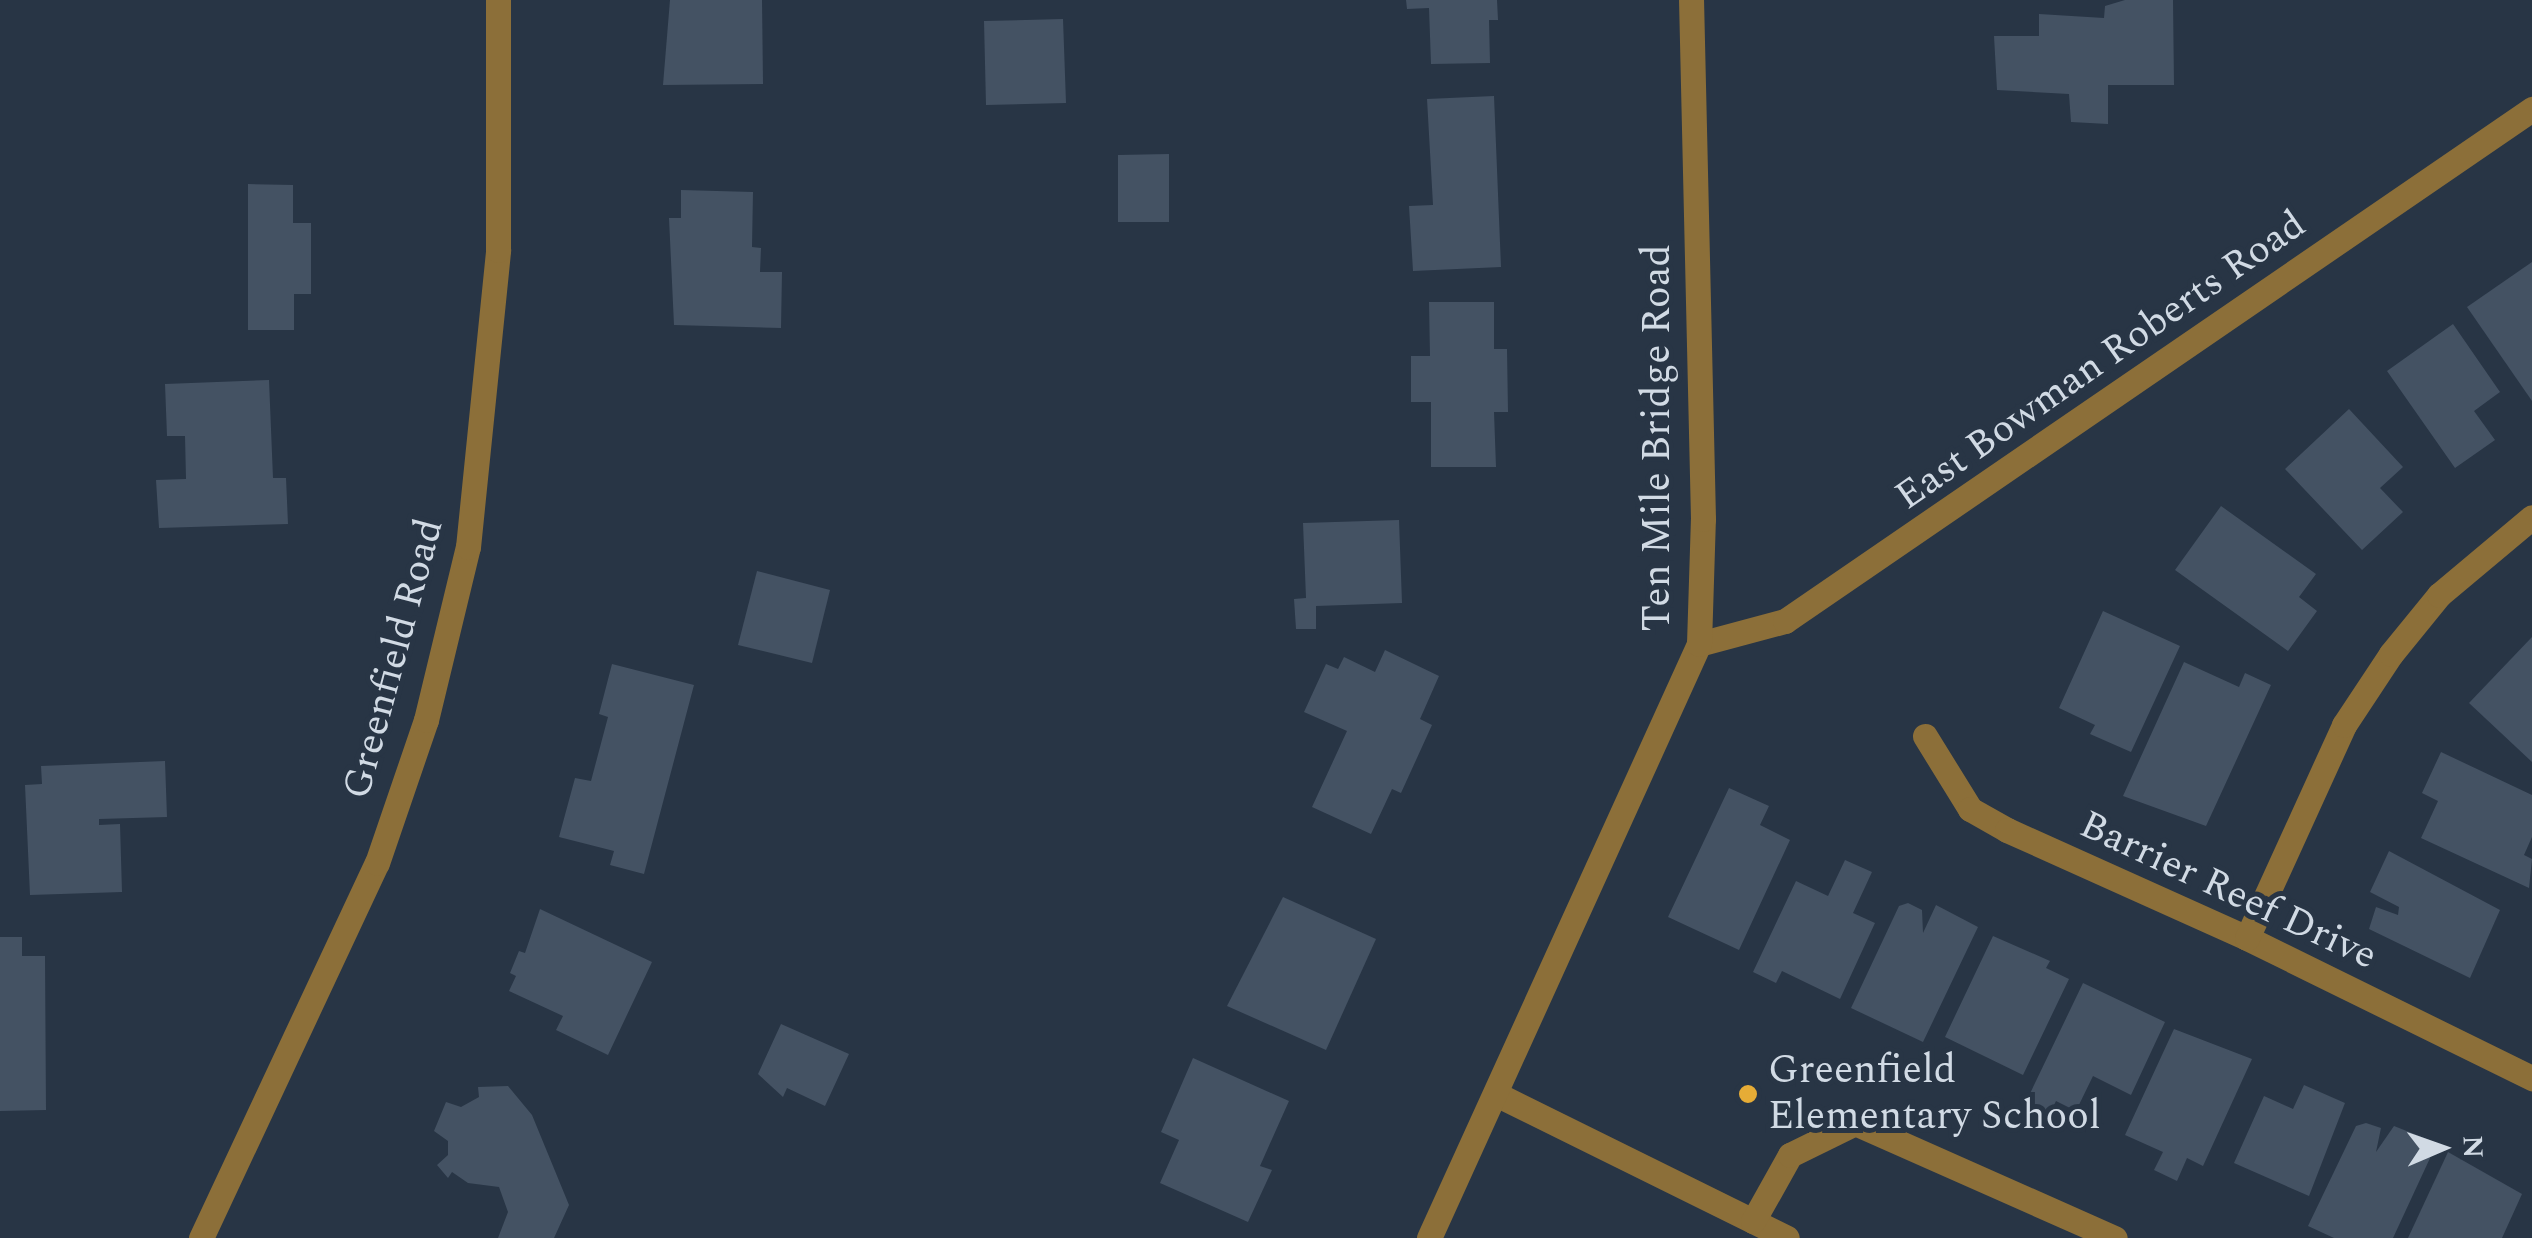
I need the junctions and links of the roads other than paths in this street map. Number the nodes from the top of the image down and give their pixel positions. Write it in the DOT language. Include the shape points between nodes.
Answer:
graph roads {
  1 [pos="498,0"];
  2 [pos="1691,0"];
  3 [pos="2532,109"];
  4 [pos="2532,517"];
  5 [pos="1699,644"];
  6 [pos="1924,736"];
  7 [pos="2247,938"];
  8 [pos="2532,1078"];
  9 [pos="1498,1095"];
  10 [pos="1753,1221"];
  11 [pos="202,1238"];
  12 [pos="1429,1238"];
  13 [pos="1787,1238"];
  14 [pos="2115,1238"];
  1 -- 11 [label="street, Greenfield Road" via="498,250 468,546 426,720 377,863"];
  2 -- 5 [label="street, Ten Mile Bridge Road" via="1703,519"];
  3 -- 5 [label="street, East Bowman Roberts Road" via="1798,613"];
  4 -- 7 [label="street" via="2439,595 2391,654 2344,725"];
  5 -- 9 [label="street, Ten Mile Bridge Road"];
  6 -- 7 [label="street, Barrier Reef Drive" via="1970,808"];
  7 -- 8 [label="street, Barrier Reef Drive"];
  9 -- 10 [label="street"];
  9 -- 12 [label="street, Ten Mile Bridge Road"];
  10 -- 13 [label="street"];
  10 -- 14 [label="street" via="1790,1155 1856,1123"];
}
